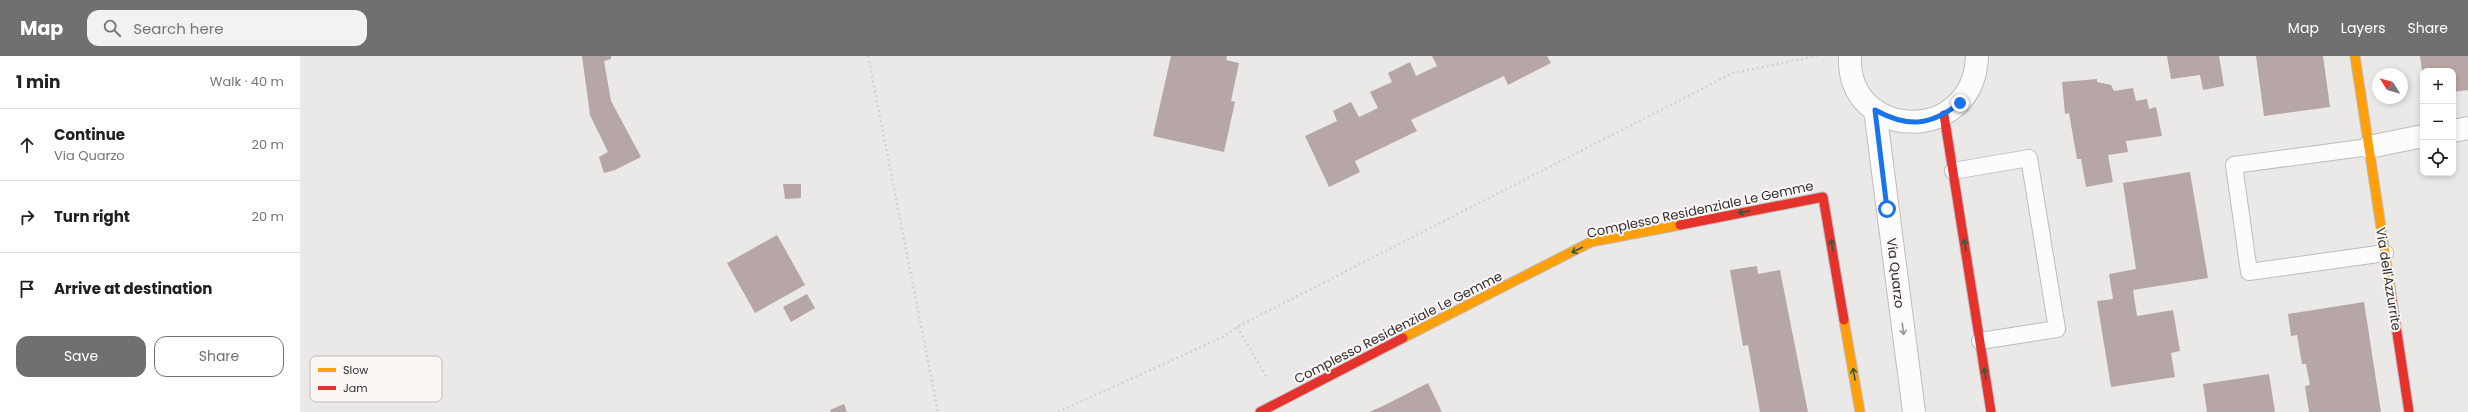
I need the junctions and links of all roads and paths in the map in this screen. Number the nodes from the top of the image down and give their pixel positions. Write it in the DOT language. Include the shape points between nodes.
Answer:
graph roads {
  1 [pos="868,56"];
  2 [pos="1817,56"];
  3 [pos="1850,56"];
  4 [pos="1977,56"];
  5 [pos="2355,56"];
  6 [pos="1875,110"];
  7 [pos="1944,115"];
  8 [pos="2468,128"];
  9 [pos="2456,130"];
  10 [pos="2420,137"];
  11 [pos="2369,147"];
  12 [pos="1953,171"];
  13 [pos="2385,253"];
  14 [pos="1236,327"];
  15 [pos="1980,341"];
  16 [pos="1282,401"];
  17 [pos="938,412"];
  18 [pos="1058,412"];
  19 [pos="1260,412"];
  20 [pos="1860,412"];
  21 [pos="1914,412"];
  22 [pos="1991,412"];
  23 [pos="2409,412"];
  1 -- 17 [label="path"];
  2 -- 14 [label="path" via="1733,72"];
  3 -- 6 [label="street" via="1854,82 1862,98"];
  4 -- 7 [label="street" via="1977,70 1971,88 1960,103"];
  5 -- 11 [label="street, Via dell'Azzurrite"];
  6 -- 7 [label="street" via="1891,119 1909,123 1927,122"];
  6 -- 21 [label="street, Via Quarzo, one-way"];
  7 -- 12 [label="street"];
  8 -- 9 [label="street"];
  10 -- 11 [label="street"];
  11 -- 13 [label="street, Via dell'Azzurrite"];
  11 -- 13 [label="lane" via="2234,165 2248,272"];
  15 -- 12 [label="street, one-way"];
  12 -- 15 [label="lane" via="2029,158 2057,330"];
  13 -- 23 [label="street, Via dell'Azzurrite"];
  14 -- 16 [label="path"];
  14 -- 18 [label="path" via="1223,337"];
  22 -- 15 [label="street, one-way"];
  16 -- 19 [label="street, Complesso Residenziale Le Gemme"];
  20 -- 16 [label="street, Complesso Residenziale Le Gemme, one-way" via="1823,197 1591,242"];
}
